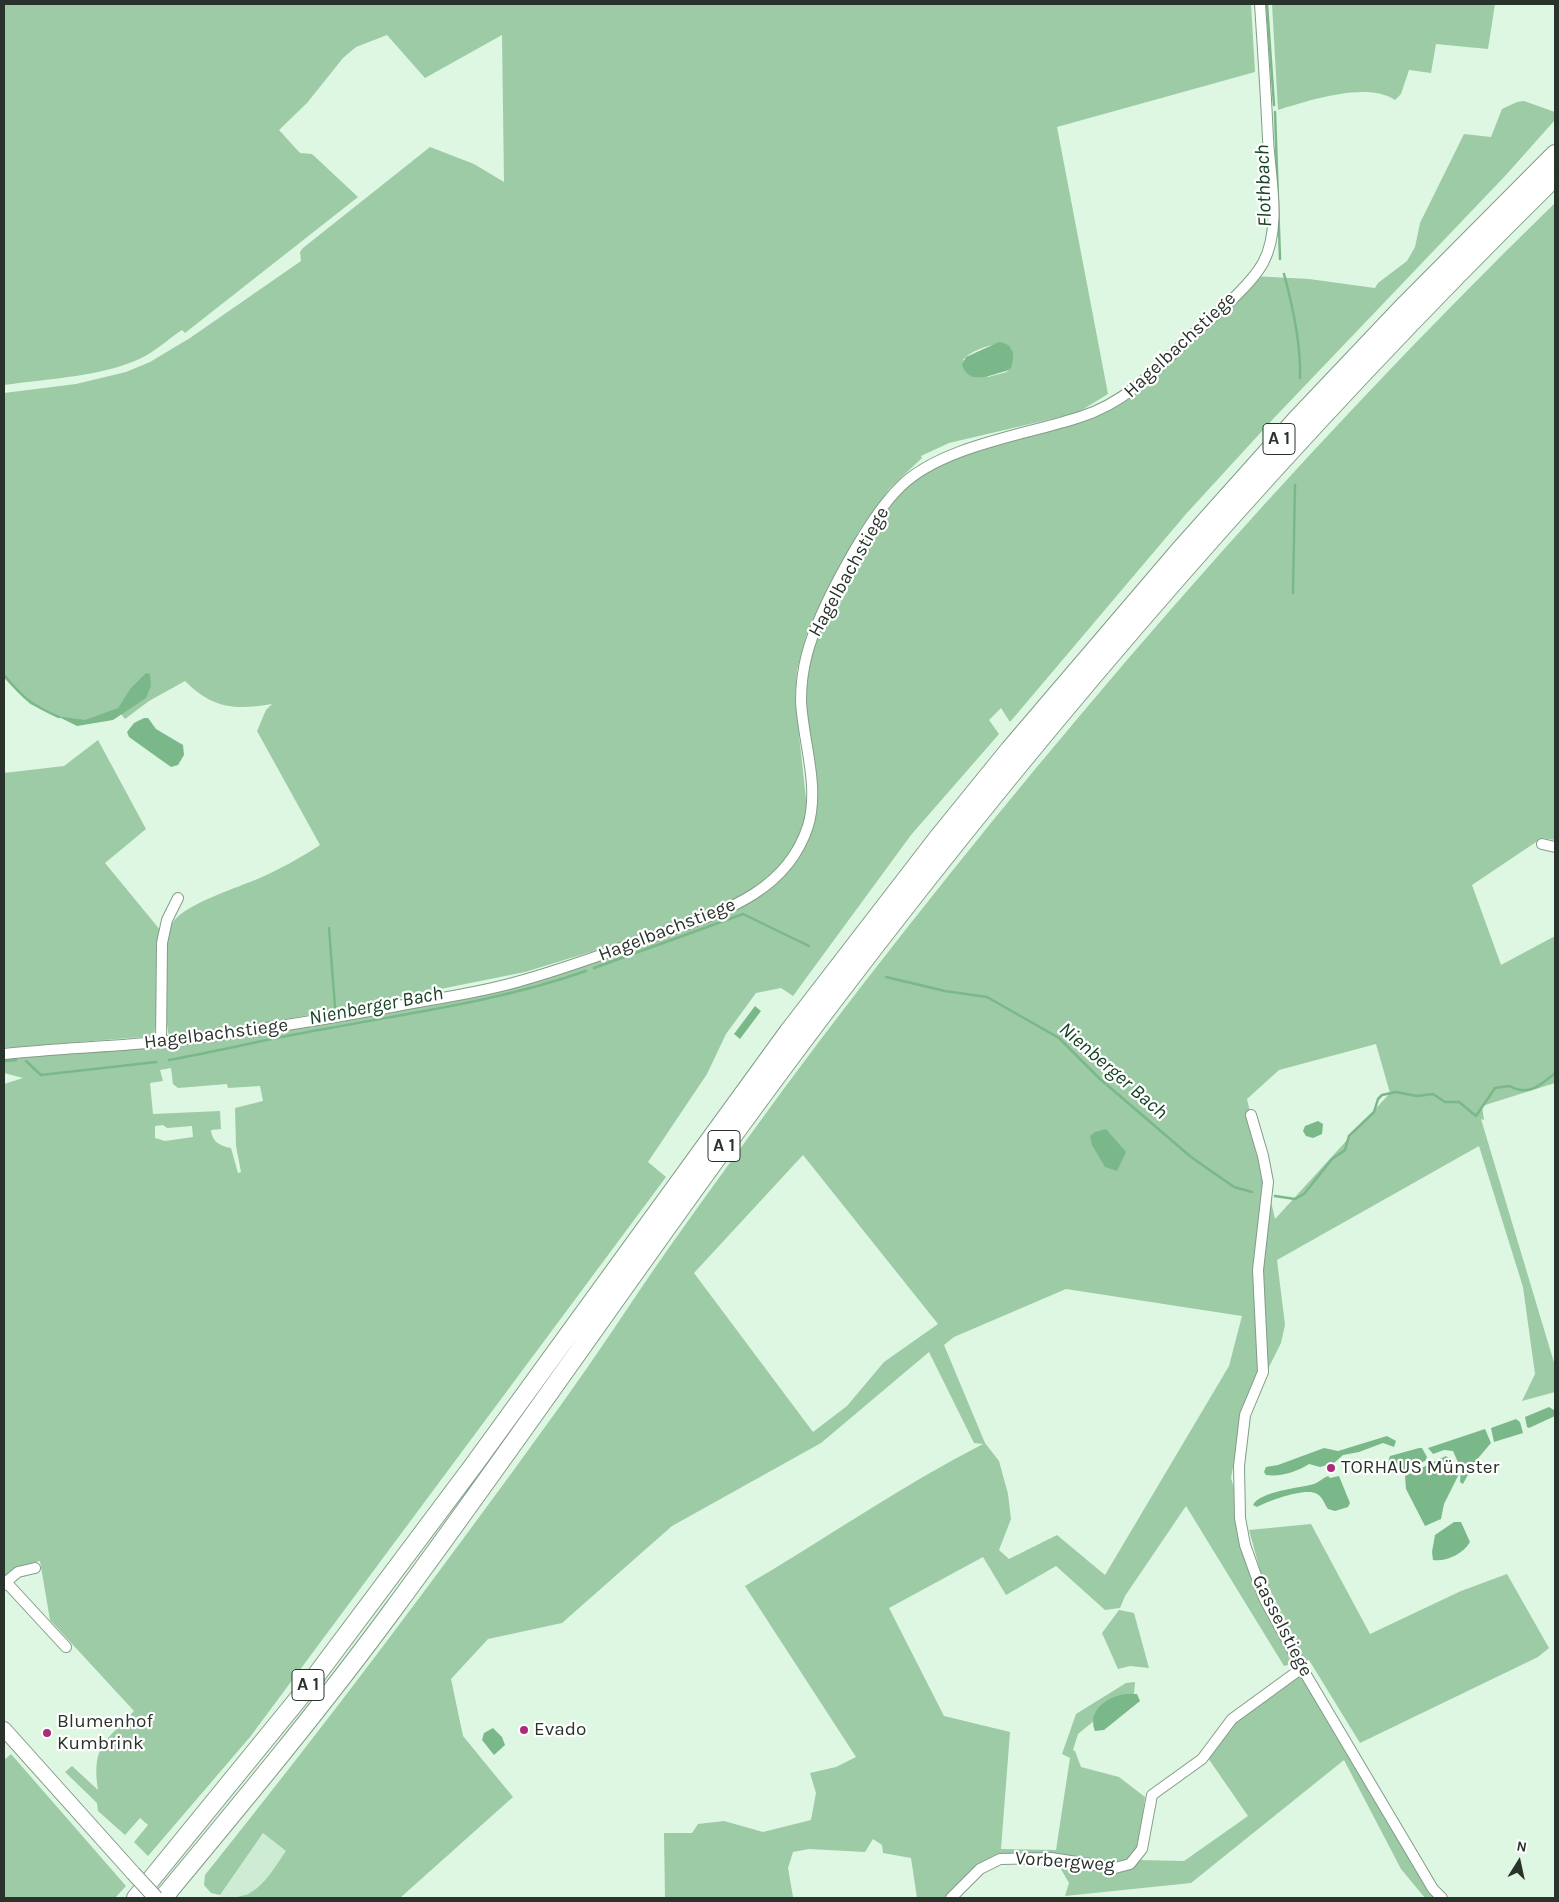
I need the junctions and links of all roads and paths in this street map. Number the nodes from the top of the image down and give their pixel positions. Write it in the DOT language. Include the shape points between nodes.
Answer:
graph roads {
  1 [pos="1260,4"];
  2 [pos="1555,154"];
  3 [pos="1555,177"];
  4 [pos="1018,752"];
  5 [pos="1542,844"];
  6 [pos="1555,847"];
  7 [pos="178,898"];
  8 [pos="161,1042"];
  9 [pos="4,1054"];
  10 [pos="1251,1116"];
  11 [pos="35,1568"];
  12 [pos="5,1584"];
  13 [pos="66,1647"];
  14 [pos="1302,1668"];
  15 [pos="4,1729"];
  16 [pos="136,1898"];
  17 [pos="156,1898"];
  18 [pos="163,1898"];
  19 [pos="951,1898"];
  20 [pos="1442,1898"];
  1 -- 8 [label="street, Hagelbachstiege" via="1272,204 1270,239 1264,261 1244,285 1122,399 1078,418 941,458 914,474 880,510 829,601 808,647 801,693 812,808 797,850 771,882 735,906 516,983 308,1022"];
  2 -- 4 [label="highway, A 1" via="1296,420 1160,573"];
  3 -- 4 [label="highway, A 1" via="1372,364"];
  4 -- 16 [label="highway, A 1" via="931,846 789,1031 473,1466 303,1693"];
  4 -- 18 [label="highway, A 1" via="773,1080 390,1613"];
  5 -- 6 [label="street"];
  7 -- 8 [label="street" via="167,920 162,943"];
  8 -- 9 [label="street, Hagelbachstiege"];
  10 -- 14 [label="street, Gasselstiege" via="1268,1182 1258,1270 1263,1372 1245,1415 1239,1466 1240,1518 1245,1544 1264,1598"];
  11 -- 12 [label="street" via="18,1572"];
  12 -- 13 [label="street"];
  14 -- 19 [label="street, Vorbergweg" via="1232,1719 1202,1759 1152,1795 1142,1849 1130,1864 1107,1868 1050,1858 1000,1859 980,1869"];
  14 -- 20 [label="street, Gasselstiege" via="1406,1845"];
  15 -- 17 [label="main road, bridge"];
}
